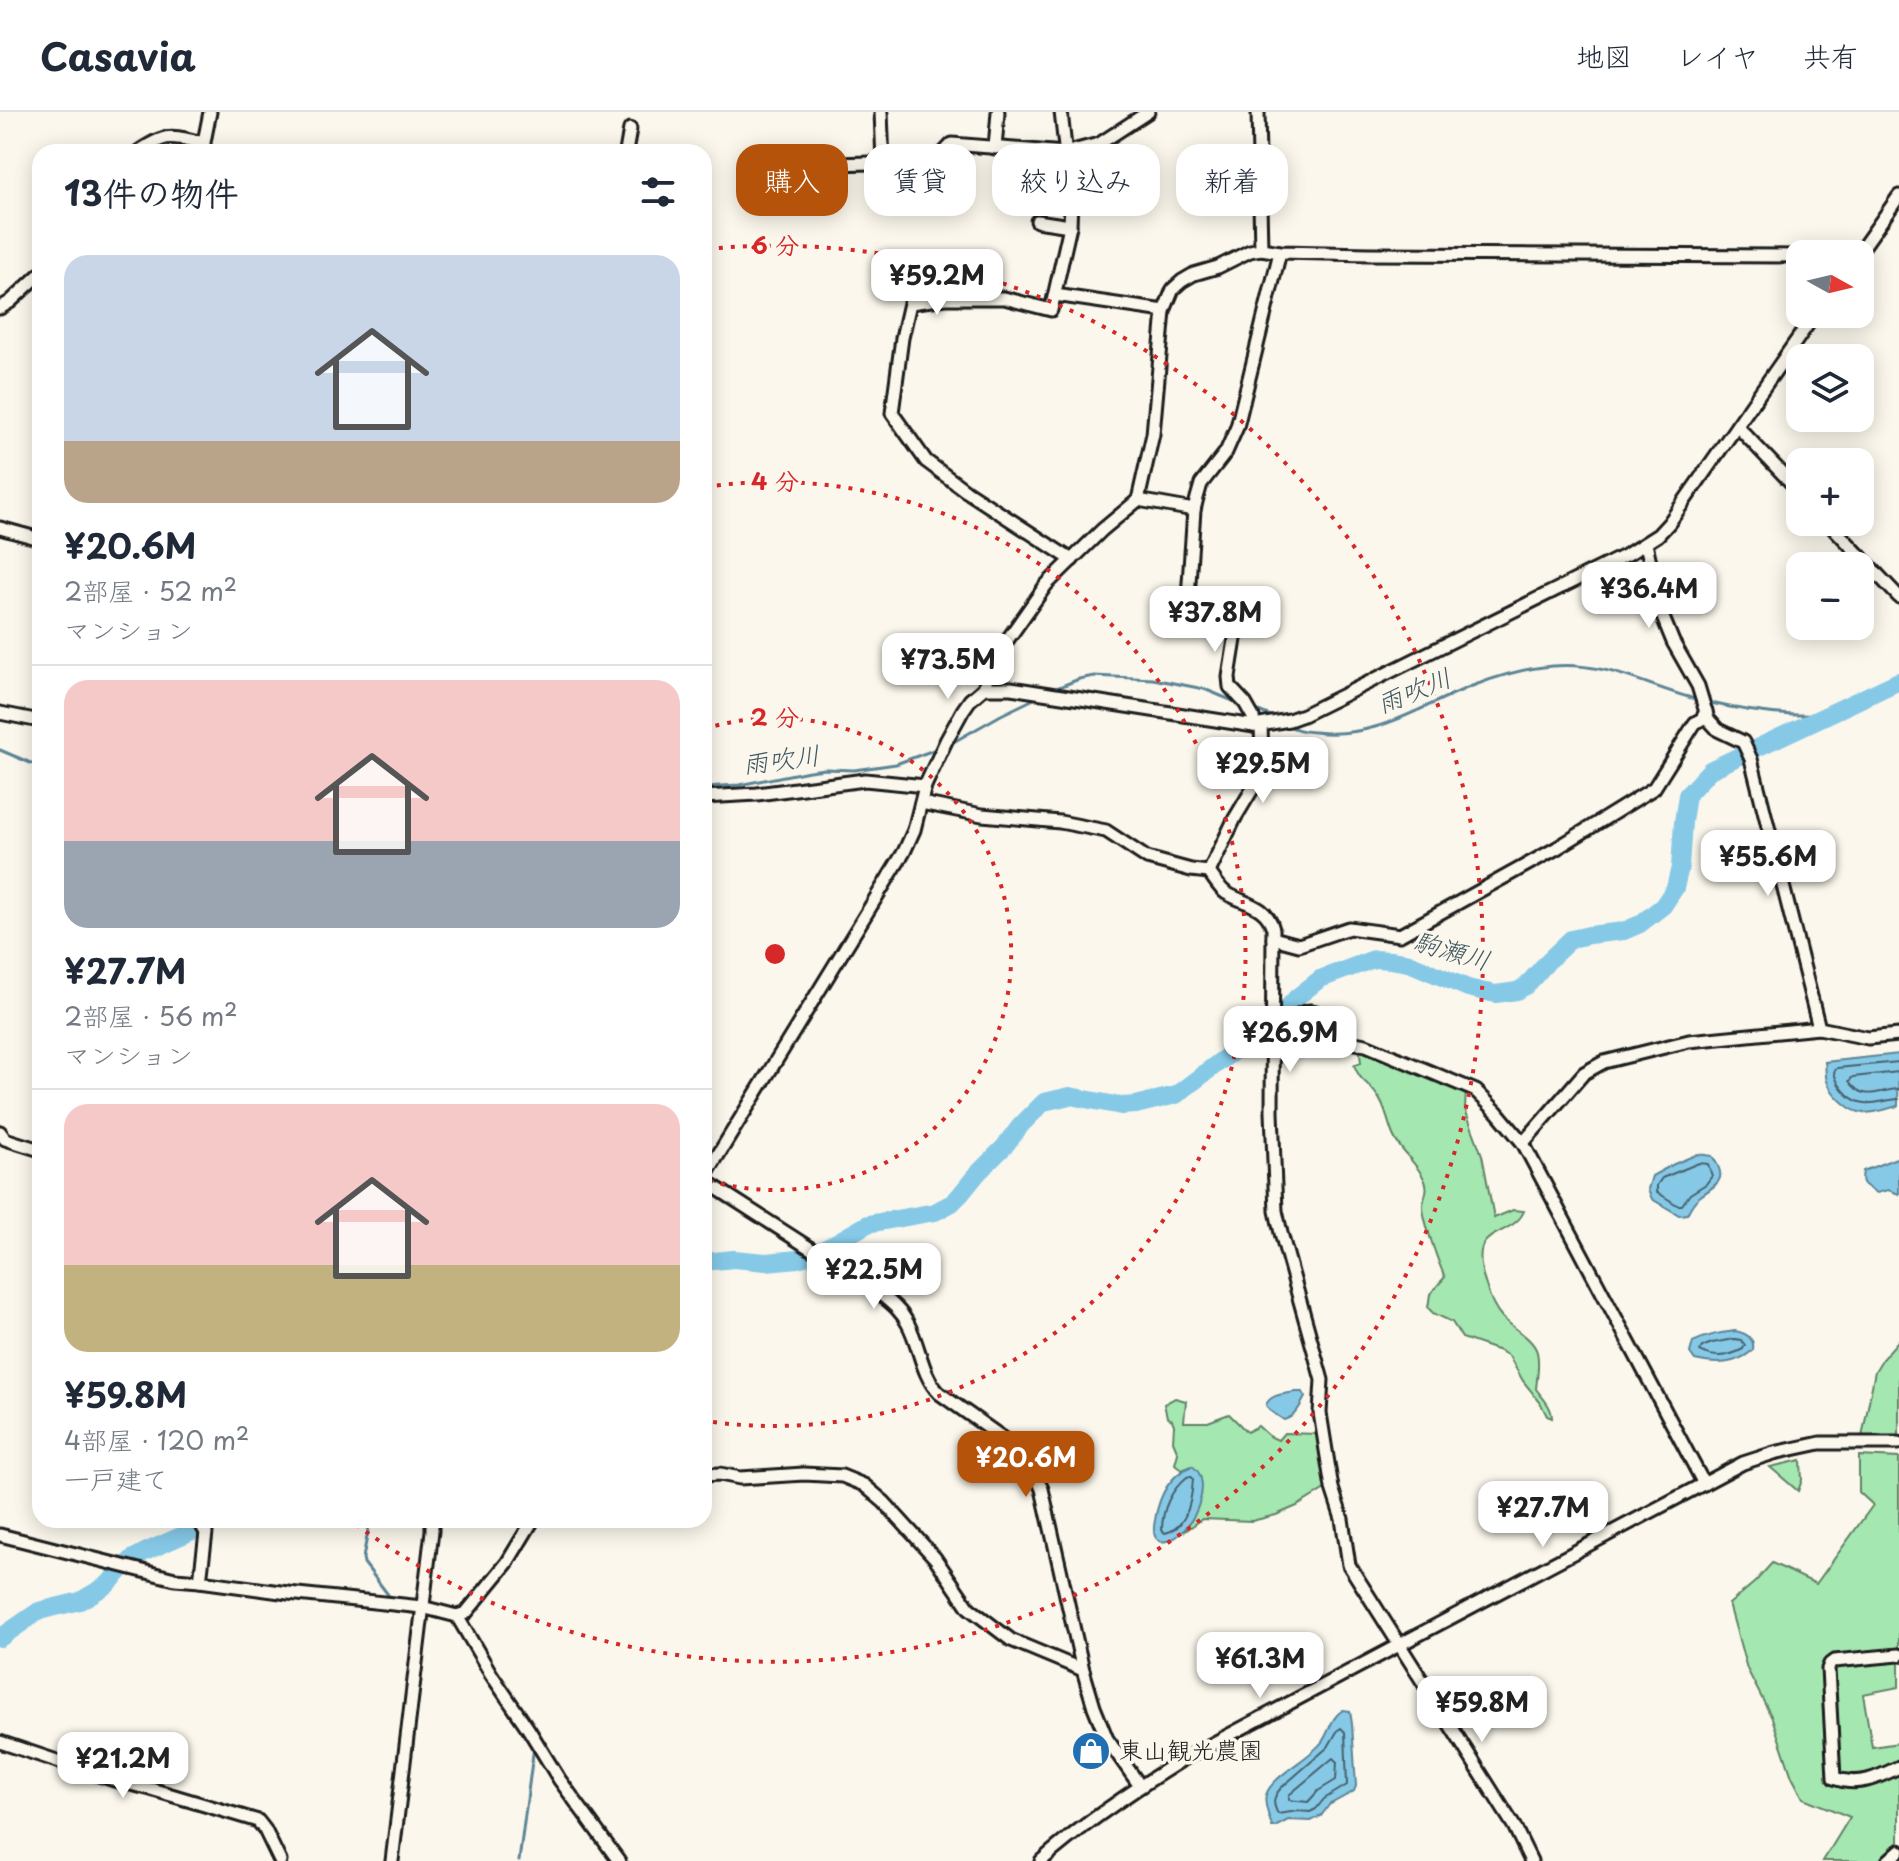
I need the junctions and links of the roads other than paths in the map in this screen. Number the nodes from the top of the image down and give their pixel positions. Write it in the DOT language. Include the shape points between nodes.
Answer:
graph roads {
  1 [pos="210,112"];
  2 [pos="881,112"];
  3 [pos="998,112"];
  4 [pos="1061,112"];
  5 [pos="1258,112"];
  6 [pos="1143,113"];
  7 [pos="630,129"];
  8 [pos="151,144"];
  9 [pos="192,144"];
  10 [pos="204,144"];
  11 [pos="627,144"];
  12 [pos="882,144"];
  13 [pos="995,144"];
  14 [pos="1064,144"];
  15 [pos="1099,144"];
  16 [pos="1899,196"];
  17 [pos="1070,216"];
  18 [pos="1037,221"];
  19 [pos="1070,226"];
  20 [pos="1868,240"];
  21 [pos="1261,249"];
  22 [pos="1280,252"];
  23 [pos="1786,256"];
  24 [pos="32,281"];
  25 [pos="1055,295"];
  26 [pos="0,308"];
  27 [pos="1164,311"];
  28 [pos="1805,328"];
  29 [pos="1737,426"];
  30 [pos="1786,477"];
  31 [pos="1138,500"];
  32 [pos="1194,510"];
  33 [pos="0,528"];
  34 [pos="1841,536"];
  35 [pos="32,537"];
  36 [pos="1646,544"];
  37 [pos="1072,560"];
  38 [pos="1899,597"];
  39 [pos="984,688"];
  40 [pos="1704,705"];
  41 [pos="0,713"];
  42 [pos="32,719"];
  43 [pos="1259,724"];
  44 [pos="925,786"];
  45 [pos="712,797"];
  46 [pos="921,803"];
  47 [pos="1209,872"];
  48 [pos="1273,938"];
  49 [pos="1819,1028"];
  50 [pos="1273,1032"];
  51 [pos="1899,1035"];
  52 [pos="0,1132"];
  53 [pos="1523,1143"];
  54 [pos="32,1147"];
  55 [pos="712,1166"];
  56 [pos="712,1184"];
  57 [pos="1899,1443"];
  58 [pos="712,1474"];
  59 [pos="1704,1484"];
  60 [pos="202,1528"];
  61 [pos="432,1528"];
  62 [pos="528,1528"];
  63 [pos="0,1535"];
  64 [pos="200,1581"];
  65 [pos="422,1607"];
  66 [pos="457,1616"];
  67 [pos="1398,1645"];
  68 [pos="1899,1655"];
  69 [pos="1083,1670"];
  70 [pos="0,1742"];
  71 [pos="1899,1767"];
  72 [pos="1140,1786"];
  73 [pos="1899,1851"];
  74 [pos="280,1861"];
  75 [pos="392,1861"];
  76 [pos="619,1861"];
  77 [pos="1041,1861"];
  78 [pos="1531,1861"];
  79 [pos="1888,1861"];
  1 -- 10 [label="street"];
  2 -- 12 [label="street"];
  3 -- 13 [label="street"];
  4 -- 14 [label="street"];
  5 -- 21 [label="street"];
  6 -- 15 [label="street"];
  7 -- 11 [label="street"];
  8 -- 9 [label="street" via="174,137"];
  16 -- 20 [label="street"];
  17 -- 19 [label="street"];
  18 -- 19 [label="street"];
  19 -- 25 [label="street"];
  21 -- 22 [label="street"];
  21 -- 27 [label="street" via="1182,281"];
  22 -- 23 [label="street"];
  22 -- 32 [label="street" via="1237,427 1226,452 1201,484"];
  24 -- 26 [label="street"];
  25 -- 27 [label="street"];
  25 -- 37 [label="street" via="1051,310 1004,298 910,303 892,413 926,461"];
  27 -- 31 [label="street" via="1153,434"];
  28 -- 29 [label="street"];
  29 -- 30 [label="street"];
  29 -- 36 [label="street" via="1669,523"];
  31 -- 32 [label="street"];
  31 -- 37 [label="street"];
  32 -- 43 [label="street" via="1188,597 1233,612 1237,627 1230,687"];
  33 -- 35 [label="street"];
  34 -- 38 [label="street"];
  36 -- 40 [label="street" via="1662,615"];
  36 -- 43 [label="street" via="1289,720"];
  37 -- 39 [label="street" via="1046,585 1008,639"];
  39 -- 43 [label="street"];
  39 -- 44 [label="street" via="963,710"];
  40 -- 48 [label="street" via="1702,719 1654,788 1400,935 1349,928 1299,945"];
  40 -- 49 [label="street" via="1712,725 1743,742 1749,754"];
  41 -- 42 [label="street"];
  43 -- 47 [label="street" via="1262,755 1256,783"];
  44 -- 45 [label="street" via="865,780"];
  44 -- 46 [label="street"];
  46 -- 47 [label="street" via="1106,831 1147,858"];
  46 -- 55 [label="street" via="893,870"];
  47 -- 48 [label="street" via="1223,891 1270,918"];
  48 -- 50 [label="street"];
  49 -- 51 [label="street" via="1868,1038"];
  49 -- 53 [label="street" via="1689,1041 1604,1062 1584,1073"];
  50 -- 53 [label="street" via="1302,1012 1317,1012 1330,1020 1344,1041 1366,1045 1476,1091"];
  50 -- 67 [label="street" via="1276,1211 1322,1380 1320,1413 1332,1488 1349,1565"];
  52 -- 54 [label="street" via="5,1139"];
  53 -- 59 [label="street"];
  56 -- 69 [label="street" via="900,1311 928,1380 939,1393 1026,1456 1042,1489"];
  57 -- 59 [label="street" via="1804,1446 1743,1463"];
  58 -- 69 [label="street" via="842,1476 864,1485 935,1558 969,1608 1011,1640"];
  59 -- 67 [label="street"];
  60 -- 64 [label="street"];
  61 -- 65 [label="street"];
  62 -- 66 [label="street" via="507,1563 466,1613"];
  63 -- 64 [label="street"];
  64 -- 65 [label="street"];
  65 -- 66 [label="street"];
  65 -- 75 [label="street"];
  66 -- 76 [label="street" via="559,1779"];
  67 -- 72 [label="street"];
  67 -- 78 [label="street"];
  68 -- 71 [label="street" via="1834,1661 1828,1669 1834,1778 1867,1781"];
  69 -- 72 [label="street" via="1100,1724"];
  70 -- 74 [label="street" via="258,1821"];
  72 -- 77 [label="street"];
  73 -- 79 [label="street"];
}
